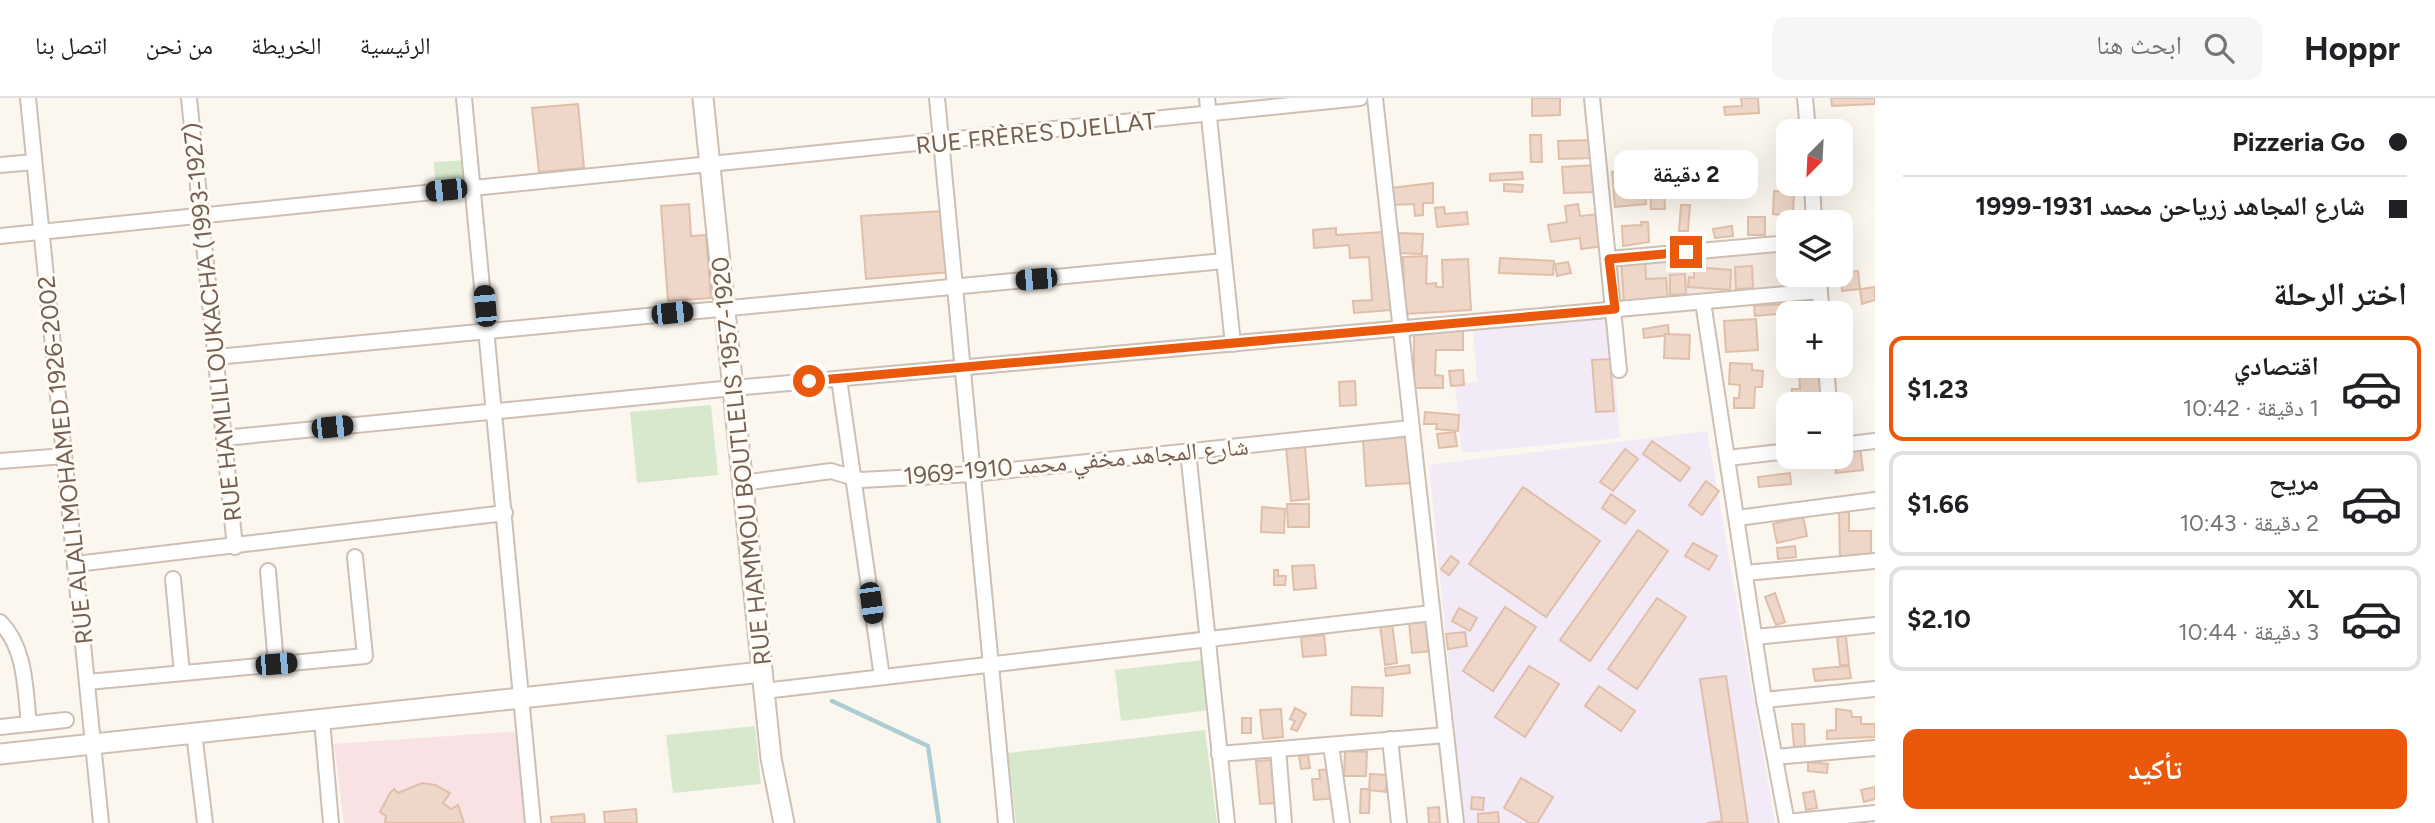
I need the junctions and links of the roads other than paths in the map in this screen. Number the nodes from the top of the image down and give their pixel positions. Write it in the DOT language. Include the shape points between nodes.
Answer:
graph roads {
  1 [pos="28,98"];
  2 [pos="190,98"];
  3 [pos="464,98"];
  4 [pos="703,98"];
  5 [pos="937,98"];
  6 [pos="1207,98"];
  7 [pos="1360,98"];
  8 [pos="1375,98"];
  9 [pos="1592,98"];
  10 [pos="1805,98"];
  11 [pos="1209,115"];
  12 [pos="1807,119"];
  13 [pos="941,142"];
  14 [pos="34,162"];
  15 [pos="0,165"];
  16 [pos="711,166"];
  17 [pos="473,187"];
  18 [pos="202,214"];
  19 [pos="41,231"];
  20 [pos="0,236"];
  21 [pos="1776,244"];
  22 [pos="1609,259"];
  23 [pos="1224,261"];
  24 [pos="956,286"];
  25 [pos="1820,287"];
  26 [pos="1820,291"];
  27 [pos="1821,301"];
  28 [pos="1703,302"];
  29 [pos="725,308"];
  30 [pos="1615,309"];
  31 [pos="1400,329"];
  32 [pos="487,330"];
  33 [pos="1233,344"];
  34 [pos="216,357"];
  35 [pos="964,368"];
  36 [pos="1619,370"];
  37 [pos="839,379"];
  38 [pos="733,388"];
  39 [pos="495,411"];
  40 [pos="1411,428"];
  41 [pos="224,438"];
  42 [pos="1875,441"];
  43 [pos="1853,444"];
  44 [pos="1188,451"];
  45 [pos="1776,452"];
  46 [pos="64,456"];
  47 [pos="1728,458"];
  48 [pos="0,461"];
  49 [pos="973,474"];
  50 [pos="853,478"];
  51 [pos="743,483"];
  52 [pos="1875,500"];
  53 [pos="505,513"];
  54 [pos="1737,518"];
  55 [pos="235,547"];
  56 [pos="355,557"];
  57 [pos="1875,561"];
  58 [pos="76,564"];
  59 [pos="268,571"];
  60 [pos="1745,573"];
  61 [pos="173,579"];
  62 [pos="1432,613"];
  63 [pos="0,622"];
  64 [pos="1875,625"];
  65 [pos="1755,637"];
  66 [pos="1207,639"];
  67 [pos="276,664"];
  68 [pos="990,665"];
  69 [pos="182,673"];
  70 [pos="882,677"];
  71 [pos="88,682"];
  72 [pos="763,682"];
  73 [pos="1875,689"];
  74 [pos="522,698"];
  75 [pos="1764,700"];
  76 [pos="66,720"];
  77 [pos="322,720"];
  78 [pos="29,724"];
  79 [pos="0,727"];
  80 [pos="194,733"];
  81 [pos="1446,735"];
  82 [pos="1390,740"];
  83 [pos="94,744"];
  84 [pos="1331,744"];
  85 [pos="1875,748"];
  86 [pos="1278,749"];
  87 [pos="0,754"];
  88 [pos="1219,754"];
  89 [pos="1775,757"];
  90 [pos="1875,813"];
  91 [pos="101,823"];
  92 [pos="205,823"];
  93 [pos="331,823"];
  94 [pos="533,823"];
  95 [pos="784,823"];
  96 [pos="1006,823"];
  97 [pos="1227,823"];
  98 [pos="1284,823"];
  99 [pos="1342,823"];
  100 [pos="1399,823"];
  101 [pos="1456,823"];
  102 [pos="1787,823"];
  1 -- 14 [label="street, RUE ALALI MOHAMED 1926-2002"];
  2 -- 18 [label="street, RUE HAMLILI OUKACHA (1993-1927)"];
  3 -- 17 [label="street"];
  4 -- 16 [label="main road, RUE HAMMOU BOUTLELIS 1957-1920"];
  5 -- 13 [label="street"];
  6 -- 11 [label="street"];
  7 -- 11 [label="street, RUE FRÈRES DJELLAT"];
  8 -- 31 [label="street"];
  9 -- 22 [label="street"];
  10 -- 12 [label="street"];
  11 -- 13 [label="street, RUE FRÈRES DJELLAT"];
  11 -- 23 [label="street"];
  13 -- 16 [label="street, RUE FRÈRES DJELLAT"];
  13 -- 24 [label="street"];
  14 -- 15 [label="street"];
  14 -- 19 [label="street, RUE ALALI MOHAMED 1926-2002"];
  16 -- 17 [label="street, RUE FRÈRES DJELLAT"];
  16 -- 29 [label="main road, RUE HAMMOU BOUTLELIS 1957-1920"];
  17 -- 18 [label="street, RUE FRÈRES DJELLAT"];
  17 -- 32 [label="street"];
  18 -- 19 [label="street, RUE FRÈRES DJELLAT"];
  18 -- 34 [label="street, RUE HAMLILI OUKACHA (1993-1927)"];
  19 -- 20 [label="street, RUE FRÈRES DJELLAT"];
  19 -- 46 [label="street, RUE ALALI MOHAMED 1926-2002"];
  21 -- 22 [label="street"];
  22 -- 30 [label="street"];
  23 -- 24 [label="street"];
  23 -- 33 [label="street"];
  24 -- 29 [label="street"];
  24 -- 35 [label="street"];
  25 -- 26 [label="street"];
  26 -- 27 [label="street"];
  26 -- 28 [label="street"];
  28 -- 30 [label="street"];
  28 -- 47 [label="street"];
  29 -- 32 [label="street"];
  29 -- 38 [label="main road, RUE HAMMOU BOUTLELIS 1957-1920"];
  30 -- 31 [label="street"];
  30 -- 36 [label="street"];
  31 -- 33 [label="street"];
  31 -- 40 [label="street"];
  32 -- 34 [label="street"];
  32 -- 39 [label="street"];
  33 -- 35 [label="street"];
  34 -- 41 [label="street, RUE HAMLILI OUKACHA (1993-1927)"];
  35 -- 37 [label="street"];
  35 -- 49 [label="street"];
  37 -- 38 [label="street"];
  37 -- 50 [label="street"];
  38 -- 39 [label="street"];
  38 -- 51 [label="main road, RUE HAMMOU BOUTLELIS 1957-1920"];
  39 -- 41 [label="street"];
  39 -- 53 [label="street"];
  40 -- 44 [label="street, شارع المجاهد مخفي محمد 1910-1969"];
  40 -- 62 [label="street"];
  41 -- 55 [label="street, RUE HAMLILI OUKACHA (1993-1927)"];
  42 -- 43 [label="street"];
  44 -- 49 [label="street, شارع المجاهد مخفي محمد 1910-1969"];
  44 -- 66 [label="street"];
  45 -- 47 [label="street"];
  46 -- 48 [label="street"];
  46 -- 58 [label="street, RUE ALALI MOHAMED 1926-2002"];
  47 -- 54 [label="street"];
  49 -- 50 [label="street, شارع المجاهد مخفي محمد 1910-1969"];
  49 -- 68 [label="street"];
  50 -- 51 [label="street, شارع المجاهد مخفي محمد 1910-1969" via="831,471"];
  50 -- 70 [label="street"];
  51 -- 72 [label="main road, RUE HAMMOU BOUTLELIS 1957-1920"];
  52 -- 54 [label="street"];
  53 -- 55 [label="street"];
  53 -- 74 [label="street"];
  54 -- 60 [label="street"];
  55 -- 58 [label="street"];
  56 -- 67 [label="street" via="365,656"];
  57 -- 60 [label="street"];
  58 -- 71 [label="street, RUE ALALI MOHAMED 1926-2002"];
  59 -- 67 [label="street"];
  60 -- 65 [label="street"];
  61 -- 69 [label="street"];
  62 -- 66 [label="street"];
  62 -- 81 [label="street"];
  63 -- 78 [label="street" via="10,633 22,665"];
  64 -- 65 [label="street"];
  65 -- 75 [label="street"];
  66 -- 68 [label="street"];
  66 -- 88 [label="street"];
  67 -- 69 [label="street"];
  68 -- 70 [label="street"];
  68 -- 96 [label="street"];
  69 -- 71 [label="street"];
  70 -- 72 [label="street"];
  71 -- 83 [label="street, RUE ALALI MOHAMED 1926-2002"];
  72 -- 74 [label="main road"];
  72 -- 95 [label="main road, RUE HAMMOU BOUTLELIS 1957-1920"];
  73 -- 75 [label="street"];
  74 -- 77 [label="main road"];
  74 -- 94 [label="street"];
  75 -- 89 [label="street"];
  76 -- 78 [label="street"];
  77 -- 80 [label="main road"];
  77 -- 93 [label="street"];
  78 -- 79 [label="street"];
  80 -- 83 [label="main road"];
  80 -- 92 [label="street"];
  81 -- 82 [label="street"];
  81 -- 101 [label="street"];
  82 -- 84 [label="street"];
  82 -- 100 [label="street"];
  83 -- 87 [label="main road"];
  83 -- 91 [label="street, RUE ALALI MOHAMED 1926-2002"];
  84 -- 86 [label="street"];
  84 -- 99 [label="street"];
  85 -- 89 [label="street"];
  86 -- 88 [label="street"];
  86 -- 98 [label="street"];
  88 -- 97 [label="street"];
  89 -- 102 [label="street"];
  90 -- 102 [label="street"];
}
